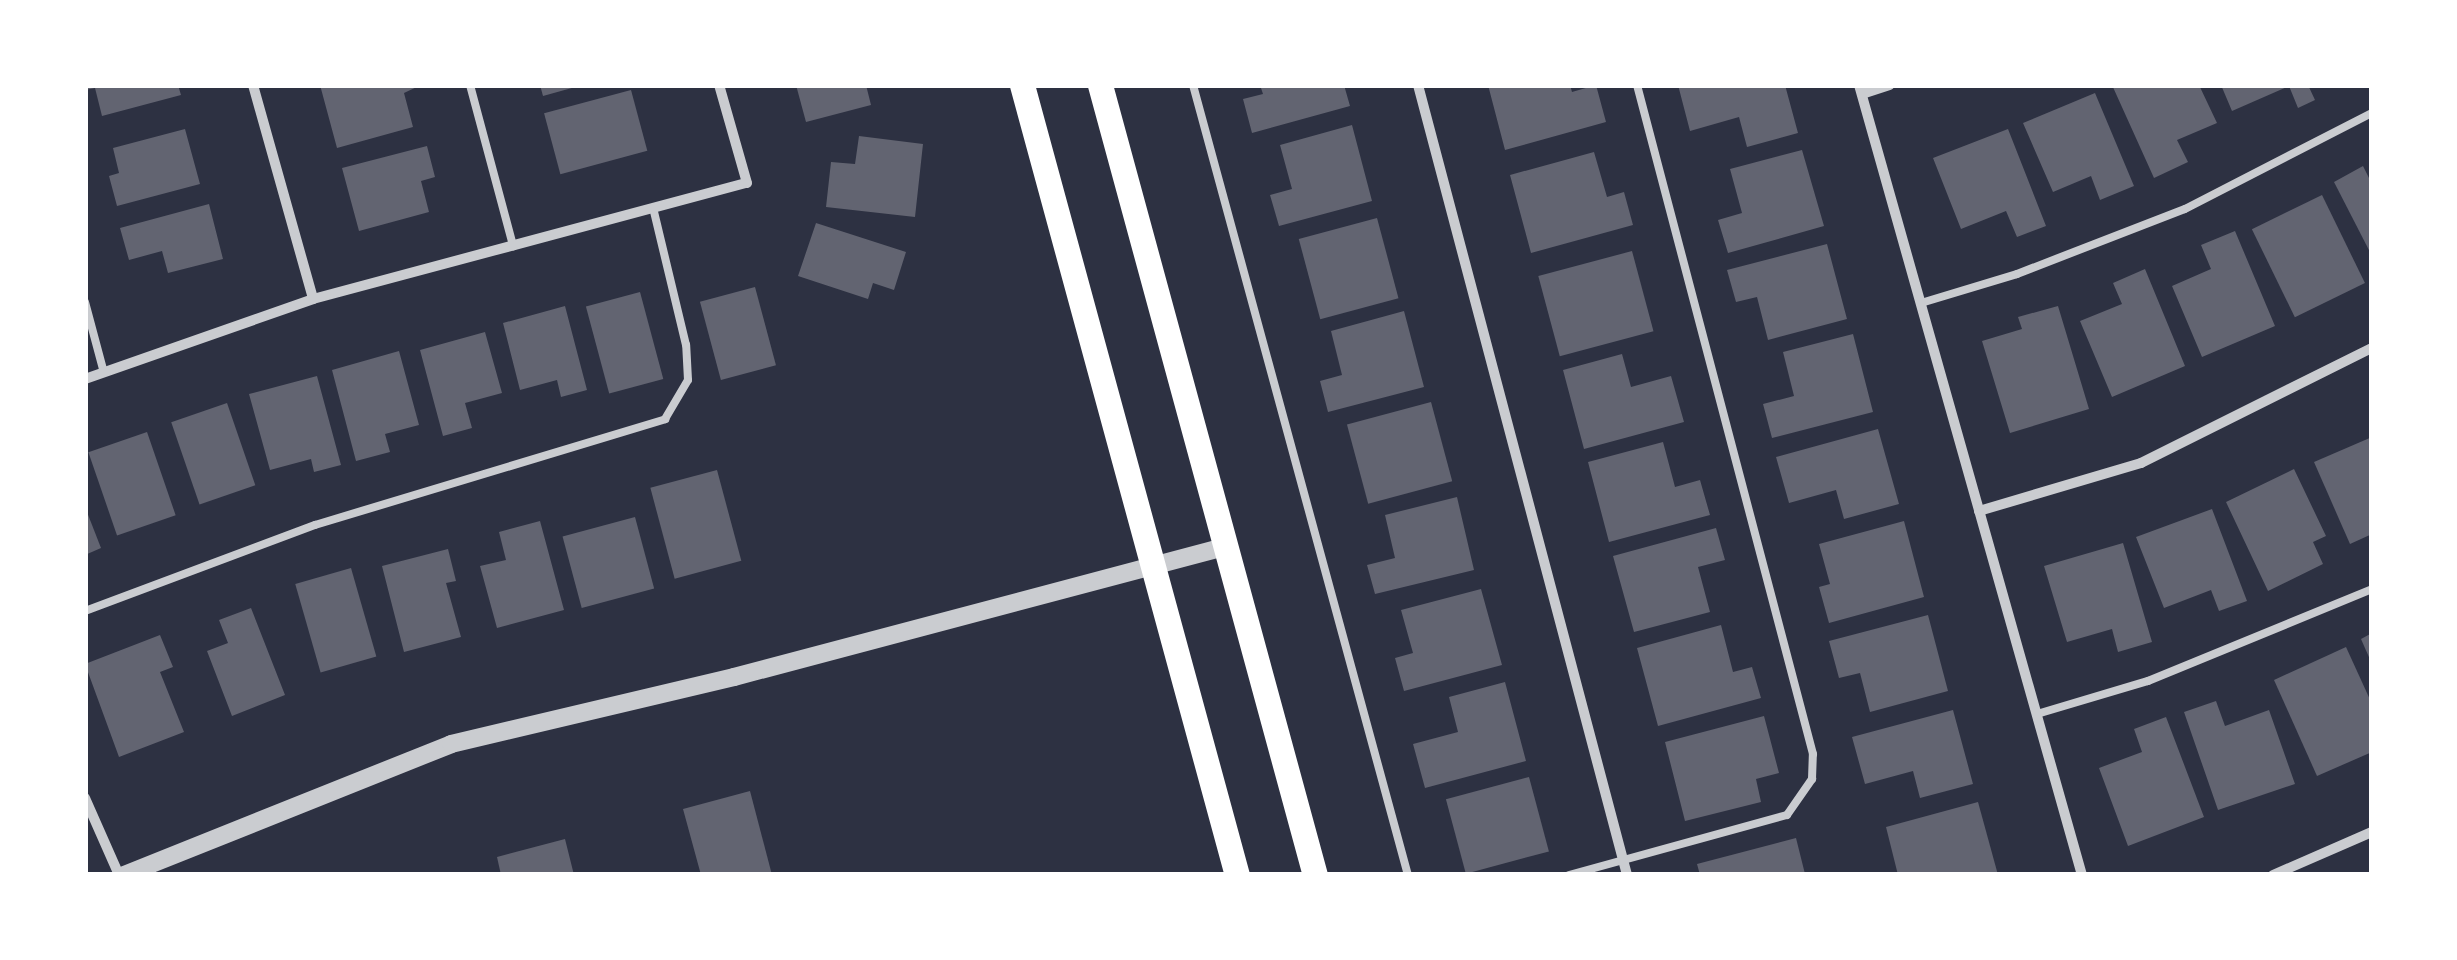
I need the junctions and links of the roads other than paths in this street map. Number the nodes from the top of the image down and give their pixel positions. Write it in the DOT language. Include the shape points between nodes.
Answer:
graph roads {
  1 [pos="253,85"];
  2 [pos="470,85"];
  3 [pos="720,85"];
  4 [pos="1022,85"];
  5 [pos="1100,85"];
  6 [pos="1193,85"];
  7 [pos="1418,85"];
  8 [pos="1636,85"];
  9 [pos="1890,85"];
  10 [pos="1860,90"];
  11 [pos="2372,113"];
  12 [pos="653,208"];
  13 [pos="513,246"];
  14 [pos="313,299"];
  15 [pos="85,302"];
  16 [pos="1921,303"];
  17 [pos="2372,348"];
  18 [pos="104,373"];
  19 [pos="85,380"];
  20 [pos="1979,511"];
  21 [pos="1228,546"];
  22 [pos="1156,565"];
  23 [pos="2372,588"];
  24 [pos="85,611"];
  25 [pos="2037,714"];
  26 [pos="85,798"];
  27 [pos="2372,832"];
  28 [pos="1623,860"];
  29 [pos="122,875"];
  30 [pos="1237,875"];
  31 [pos="1315,875"];
  32 [pos="1408,875"];
  33 [pos="1569,875"];
  34 [pos="1627,875"];
  35 [pos="2082,875"];
  36 [pos="2273,875"];
  1 -- 14 [label="street"];
  2 -- 13 [label="lane"];
  3 -- 12 [label="street" via="746,183"];
  4 -- 22 [label="main road"];
  5 -- 21 [label="main road"];
  6 -- 32 [label="lane"];
  7 -- 28 [label="street"];
  8 -- 28 [label="lane" via="1813,754 1812,779 1787,815"];
  9 -- 10 [label="street"];
  10 -- 16 [label="street"];
  11 -- 16 [label="lane" via="2185,209"];
  12 -- 13 [label="street"];
  12 -- 24 [label="lane" via="686,345 688,380 665,419 314,525"];
  13 -- 14 [label="street"];
  14 -- 18 [label="street"];
  15 -- 18 [label="lane"];
  16 -- 20 [label="street"];
  17 -- 20 [label="street" via="2141,464"];
  18 -- 19 [label="street"];
  20 -- 25 [label="street"];
  21 -- 22 [label="street"];
  21 -- 31 [label="main road"];
  22 -- 29 [label="street" via="451,744"];
  22 -- 30 [label="main road"];
  23 -- 25 [label="lane" via="2148,681"];
  25 -- 35 [label="street"];
  26 -- 29 [label="street"];
  27 -- 36 [label="street"];
  28 -- 33 [label="lane"];
  28 -- 34 [label="street"];
}
